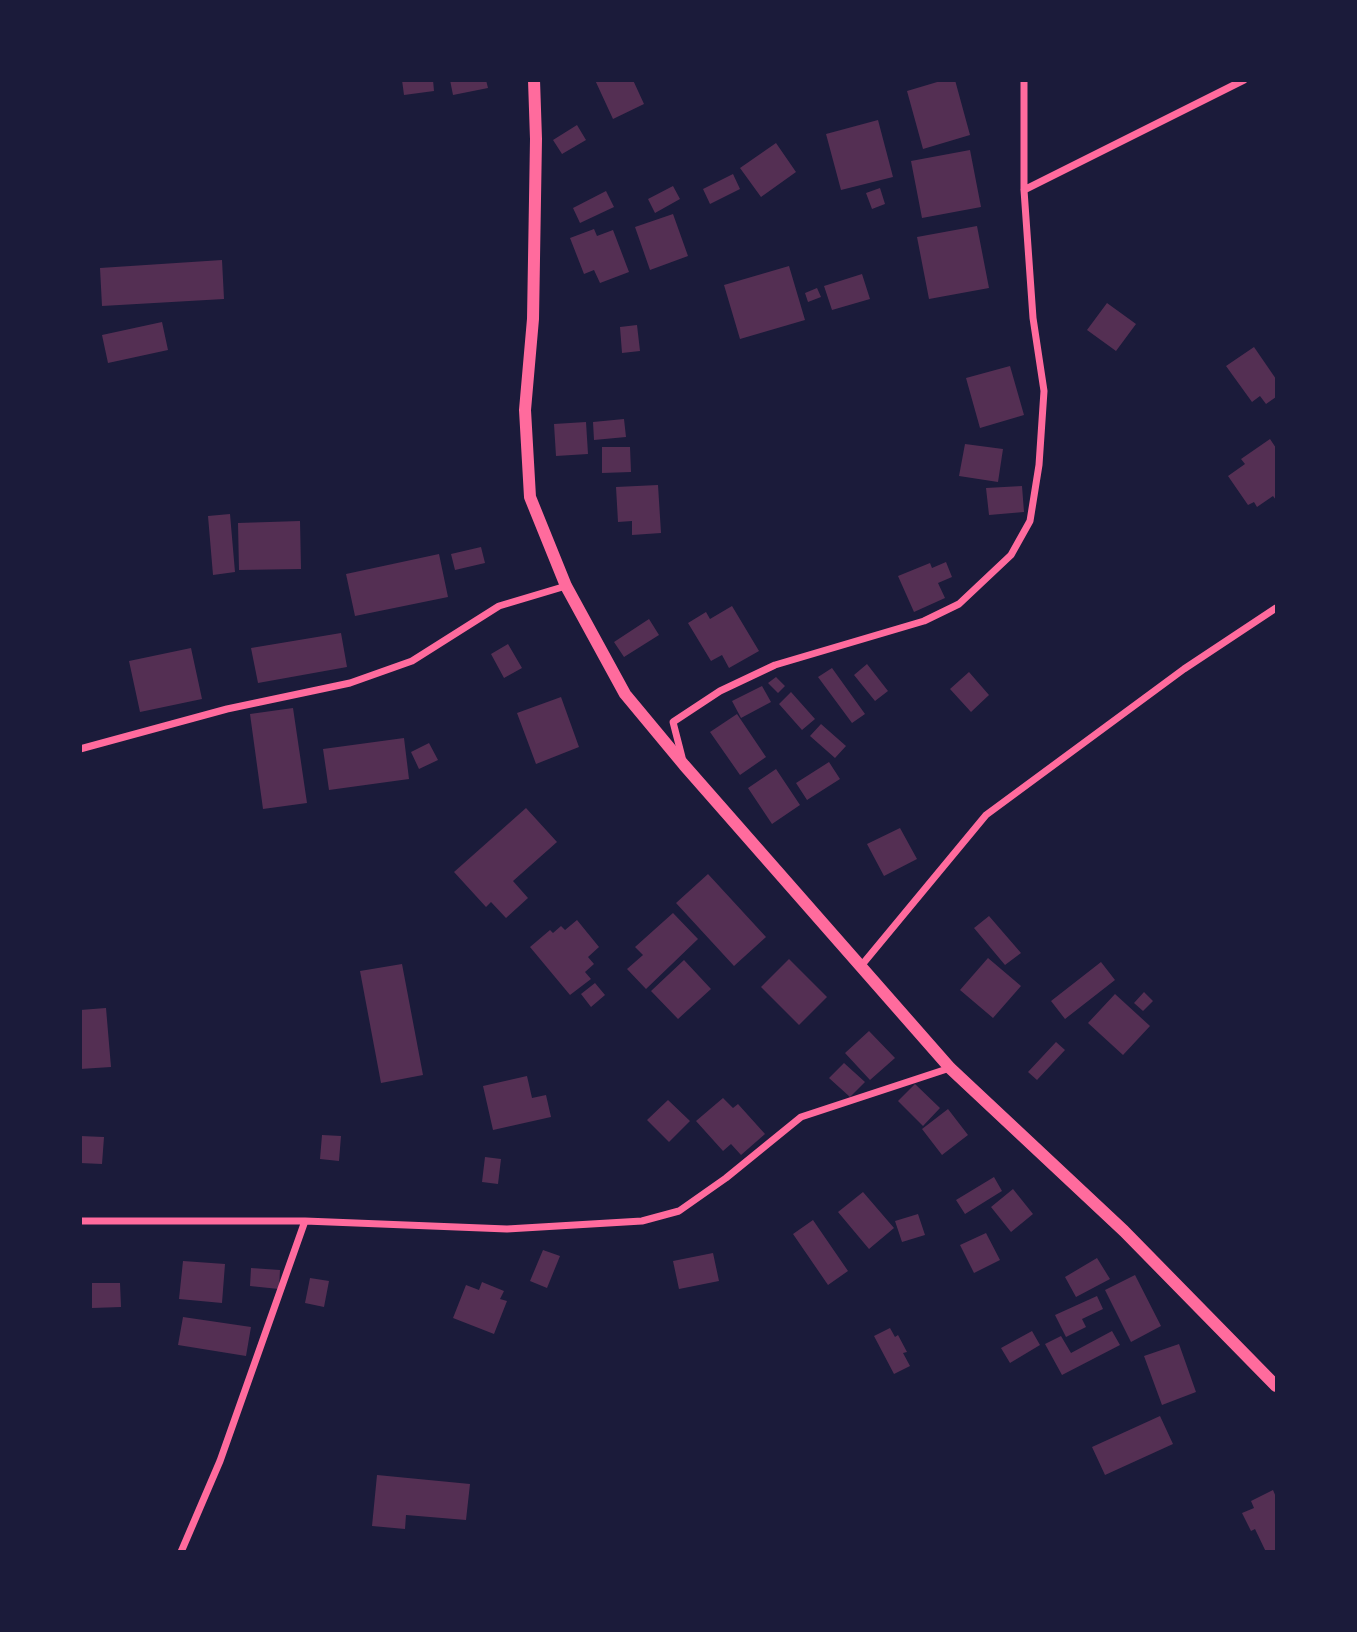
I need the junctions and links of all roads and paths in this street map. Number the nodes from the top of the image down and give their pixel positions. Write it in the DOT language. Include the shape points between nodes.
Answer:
graph roads {
  1 [pos="534,80"];
  2 [pos="1024,80"];
  3 [pos="1244,80"];
  4 [pos="1024,190"];
  5 [pos="566,586"];
  6 [pos="1276,608"];
  7 [pos="80,749"];
  8 [pos="684,765"];
  9 [pos="861,966"];
  10 [pos="950,1068"];
  11 [pos="80,1221"];
  12 [pos="305,1221"];
  13 [pos="1276,1386"];
  14 [pos="181,1552"];
  1 -- 5 [label="street" via="533,319 525,410 530,497"];
  2 -- 4 [label="street"];
  3 -- 4 [label="street"];
  4 -- 8 [label="street" via="1032,318 1044,391 1030,521 1011,555 959,604 924,621 775,665 720,691 673,722"];
  5 -- 7 [label="street" via="499,606 412,661 349,683 227,709"];
  5 -- 8 [label="street" via="625,694"];
  6 -- 9 [label="street" via="1184,669 986,815"];
  8 -- 9 [label="street"];
  9 -- 10 [label="street"];
  10 -- 12 [label="street" via="801,1117 679,1211 642,1221 507,1229"];
  10 -- 13 [label="street" via="1124,1231"];
  11 -- 12 [label="street"];
  12 -- 14 [label="street" via="220,1461"];
}
